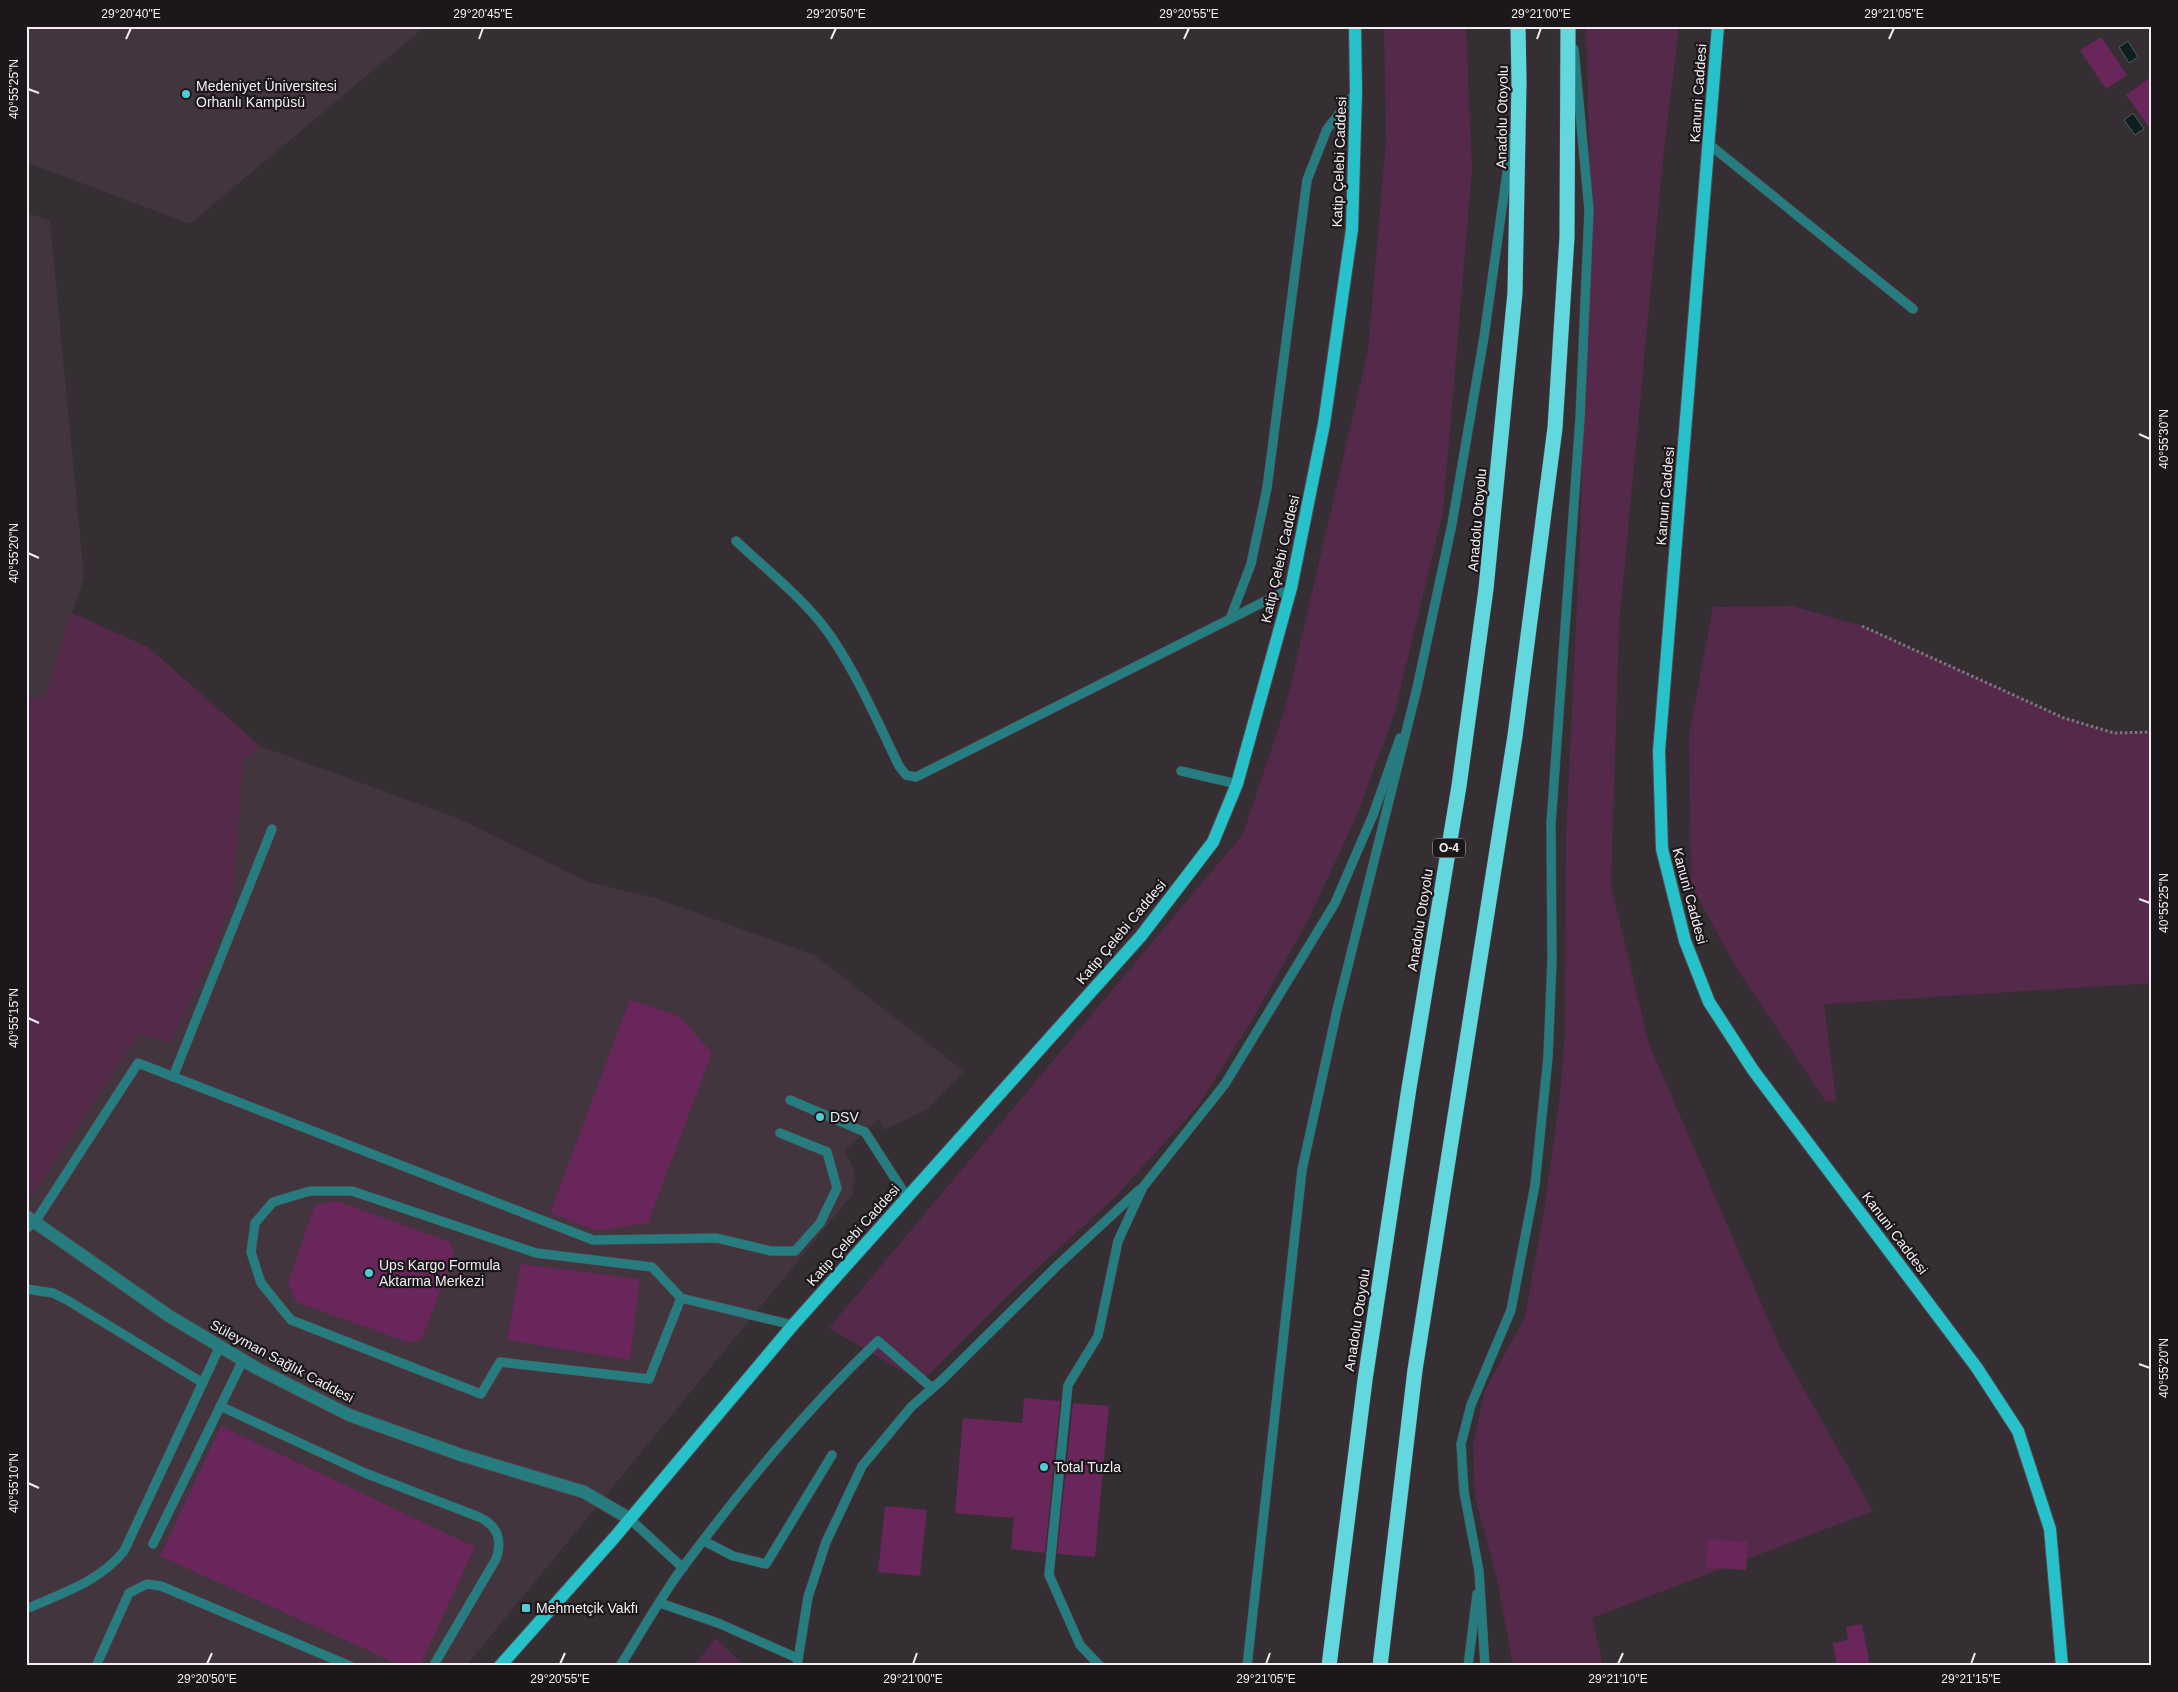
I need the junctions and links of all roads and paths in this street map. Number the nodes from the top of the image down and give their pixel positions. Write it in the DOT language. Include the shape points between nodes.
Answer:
graph roads {
  1 [pos="1355,26"];
  2 [pos="1518,26"];
  3 [pos="1568,26"];
  4 [pos="1572,26"];
  5 [pos="1718,26"];
  6 [pos="1519,82"];
  7 [pos="1356,92"];
  8 [pos="1710,145"];
  9 [pos="1913,309"];
  10 [pos="736,541"];
  11 [pos="1291,588"];
  12 [pos="1230,619"];
  13 [pos="1862,626"];
  14 [pos="1417,688"];
  15 [pos="2152,732"];
  16 [pos="1181,771"];
  17 [pos="1237,784"];
  18 [pos="272,829"];
  19 [pos="173,1077"];
  20 [pos="790,1100"];
  21 [pos="780,1134"];
  22 [pos="1143,1187"];
  23 [pos="907,1197"];
  24 [pos="29,1222"];
  25 [pos="26,1288"];
  26 [pos="681,1298"];
  27 [pos="793,1326"];
  28 [pos="220,1346"];
  29 [pos="243,1360"];
  30 [pos="203,1383"];
  31 [pos="932,1388"];
  32 [pos="220,1406"];
  33 [pos="832,1455"];
  34 [pos="630,1519"];
  35 [pos="704,1541"];
  36 [pos="152,1544"];
  37 [pos="683,1568"];
  38 [pos="1479,1572"];
  39 [pos="660,1603"];
  40 [pos="26,1609"];
  41 [pos="797,1662"];
  42 [pos="435,1663"];
  43 [pos="96,1666"];
  44 [pos="350,1666"];
  45 [pos="500,1666"];
  46 [pos="620,1666"];
  47 [pos="1100,1666"];
  48 [pos="1247,1666"];
  49 [pos="1329,1666"];
  50 [pos="1380,1666"];
  51 [pos="1468,1666"];
  52 [pos="1485,1666"];
  53 [pos="2062,1666"];
  1 -- 7 [label="main road, Katip Çelebi Caddesi"];
  2 -- 6 [label="highway, Anadolu Otoyolu / O-4"];
  3 -- 50 [label="highway" via="1567,237 1555,428 1514,736 1414,1370"];
  4 -- 38 [label="lane" via="1589,210 1580,419 1550,824 1552,960 1548,1057 1535,1185 1511,1310 1471,1405 1462,1444 1464,1492"];
  5 -- 8 [label="main road, Kanuni Caddesi"];
  6 -- 14 [label="lane" via="1482,347 1452,524"];
  6 -- 49 [label="highway, Anadolu Otoyolu / O-4" via="1515,293 1486,589 1459,786 1365,1380"];
  7 -- 11 [label="main road, Katip Çelebi Caddesi" via="1352,229 1324,424"];
  7 -- 12 [label="lane" via="1327,129 1307,180 1267,488 1251,564"];
  8 -- 9 [label="lane"];
  8 -- 53 [label="main road, Kanuni Caddesi" via="1659,751 1662,849 1685,941 1709,1002 1753,1070 1978,1368 2018,1431 2050,1529"];
  10 -- 12 [label="lane" via="813,614 832,637 858,681 899,766 906,775 916,777"];
  11 -- 12 [label="lane"];
  11 -- 17 [label="main road, Katip Çelebi Caddesi"];
  13 -- 15 [label="path" via="2064,718 2114,733"];
  14 -- 22 [label="lane" via="1373,815 1335,903 1225,1084"];
  14 -- 48 [label="lane" via="1337,1010 1302,1170"];
  16 -- 17 [label="lane"];
  17 -- 23 [label="main road, Katip Çelebi Caddesi" via="1213,842 1141,936"];
  18 -- 19 [label="lane"];
  19 -- 21 [label="lane" via="592,1240 717,1238 771,1250 795,1250 820,1223 837,1188 827,1152"];
  19 -- 24 [label="lane" via="138,1063"];
  20 -- 23 [label="lane" via="865,1132"];
  22 -- 31 [label="lane"];
  22 -- 47 [label="lane" via="1118,1241 1098,1336 1068,1385 1049,1575 1080,1645"];
  23 -- 27 [label="main road, Katip Çelebi Caddesi"];
  24 -- 28 [label="street, Süleyman Sağlık Caddesi" via="169,1316"];
  25 -- 30 [label="lane" via="53,1293 67,1300"];
  26 -- 26 [label="lane" via="649,1379 500,1362 480,1394 291,1320 260,1283 251,1252 255,1223 273,1202 310,1191 352,1191 536,1253 652,1267"];
  26 -- 27 [label="lane"];
  27 -- 34 [label="main road, Katip Çelebi Caddesi"];
  28 -- 29 [label="street, Süleyman Sağlık Caddesi"];
  28 -- 30 [label="lane"];
  29 -- 32 [label="lane"];
  29 -- 34 [label="street, Süleyman Sağlık Caddesi" via="349,1415 461,1455 584,1492"];
  30 -- 40 [label="lane" via="124,1551 88,1582"];
  31 -- 35 [label="lane" via="878,1341 769,1458"];
  31 -- 41 [label="lane" via="911,1407 862,1466 826,1542 808,1597"];
  32 -- 36 [label="lane"];
  32 -- 42 [label="lane" via="357,1470 479,1517 493,1527 500,1543 496,1559"];
  33 -- 35 [label="lane" via="766,1564 733,1556"];
  34 -- 37 [label="lane"];
  34 -- 45 [label="main road, Katip Çelebi Caddesi"];
  35 -- 37 [label="lane"];
  37 -- 39 [label="lane"];
  38 -- 51 [label="lane"];
  38 -- 52 [label="lane"];
  39 -- 41 [label="lane" via="718,1623"];
  39 -- 46 [label="lane"];
  43 -- 44 [label="lane" via="129,1593 147,1584 161,1586"];
}
